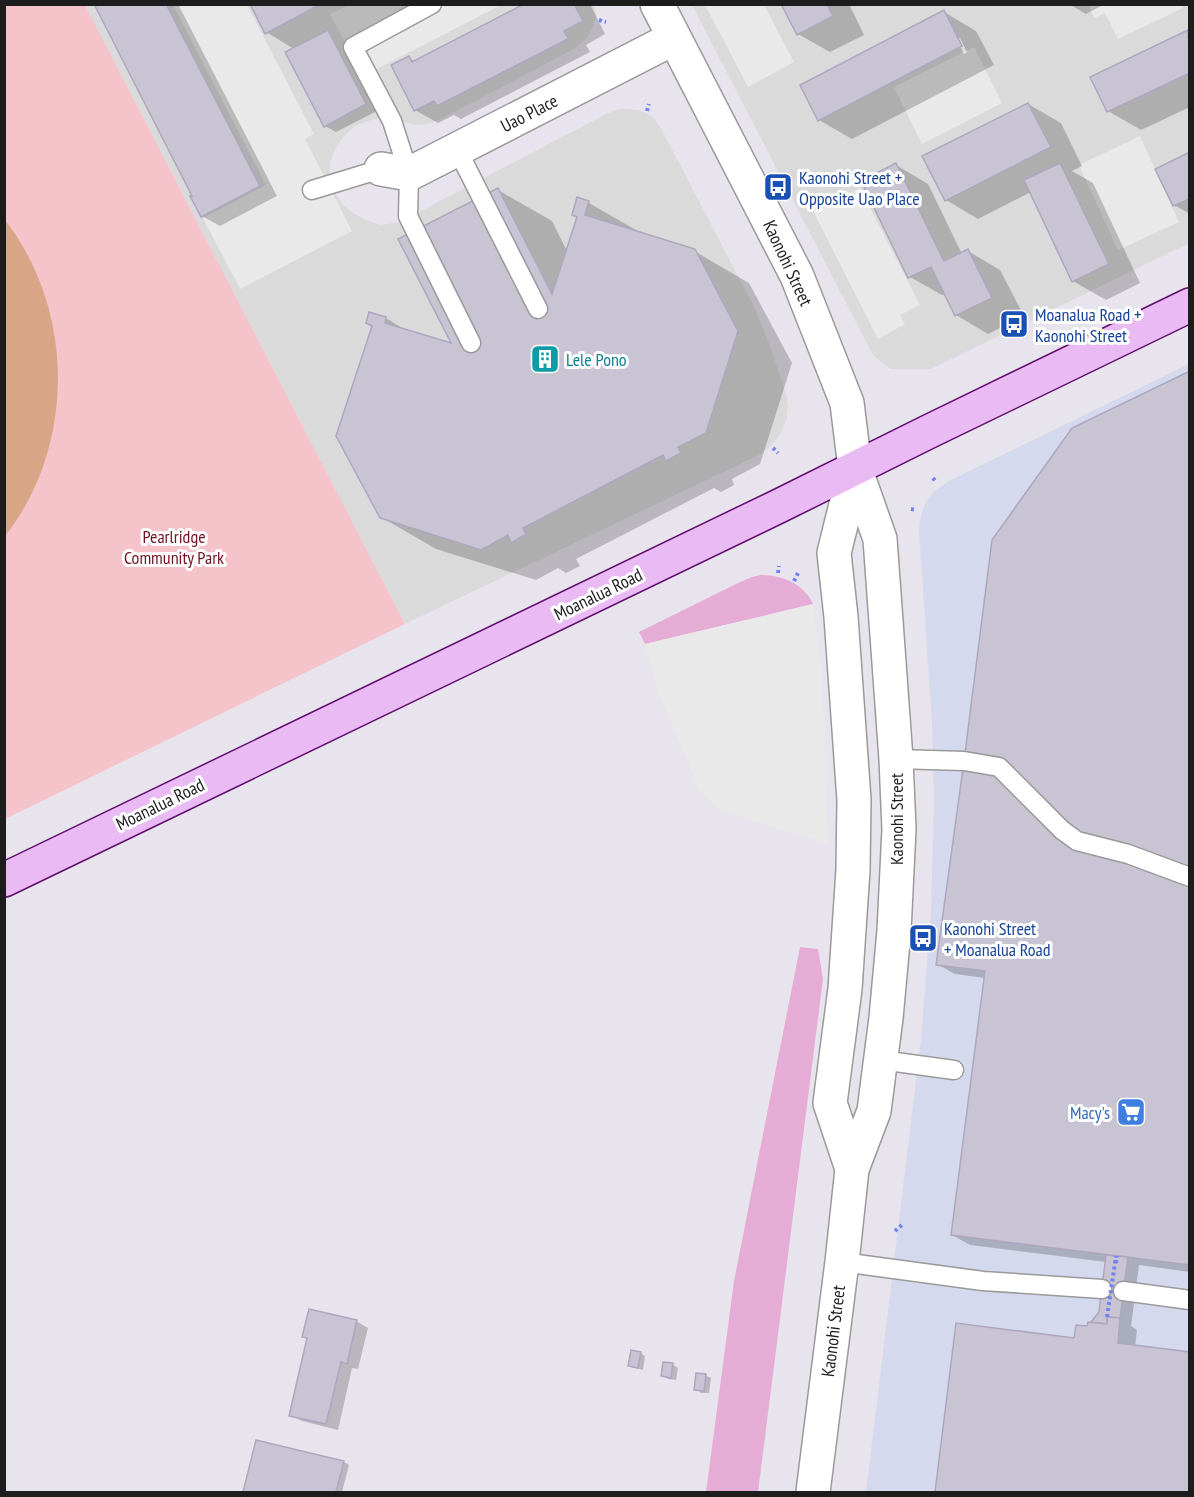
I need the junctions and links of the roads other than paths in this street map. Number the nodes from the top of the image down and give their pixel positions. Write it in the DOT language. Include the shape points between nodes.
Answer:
graph roads {
  1 [pos="432,4"];
  2 [pos="657,4"];
  3 [pos="674,38"];
  4 [pos="457,149"];
  5 [pos="395,172"];
  6 [pos="312,190"];
  7 [pos="1190,305"];
  8 [pos="538,309"];
  9 [pos="471,343"];
  10 [pos="855,468"];
  11 [pos="896,759"];
  12 [pos="1190,877"];
  13 [pos="4,880"];
  14 [pos="881,1060"];
  15 [pos="954,1070"];
  16 [pos="852,1169"];
  17 [pos="842,1262"];
  18 [pos="1102,1289"];
  19 [pos="1123,1291"];
  20 [pos="1190,1300"];
  21 [pos="813,1492"];
  1 -- 5 [label="lane" via="353,47 392,121"];
  2 -- 3 [label="street, Kaonohi Street"];
  3 -- 4 [label="street, Uao Place"];
  3 -- 10 [label="street, Kaonohi Street" via="797,276 847,403"];
  4 -- 5 [label="street, Uao Place"];
  4 -- 8 [label="lane"];
  5 -- 6 [label="lane"];
  5 -- 9 [label="lane" via="408,216"];
  7 -- 10 [label="main road, Moanalua Road"];
  10 -- 11 [label="street, Kaonohi Street" via="880,539"];
  10 -- 13 [label="main road, Moanalua Road"];
  10 -- 16 [label="street, Kaonohi Street" via="834,553 854,800 845,989 830,1103"];
  11 -- 12 [label="lane" via="964,760 999,767 1077,841 1128,854"];
  11 -- 14 [label="street, Kaonohi Street" via="899,829 894,931"];
  14 -- 15 [label="lane"];
  14 -- 16 [label="street, Kaonohi Street" via="874,1111"];
  16 -- 17 [label="street, Kaonohi Street"];
  17 -- 18 [label="lane" via="983,1281"];
  17 -- 21 [label="street, Kaonohi Street"];
  19 -- 20 [label="lane"];
}
